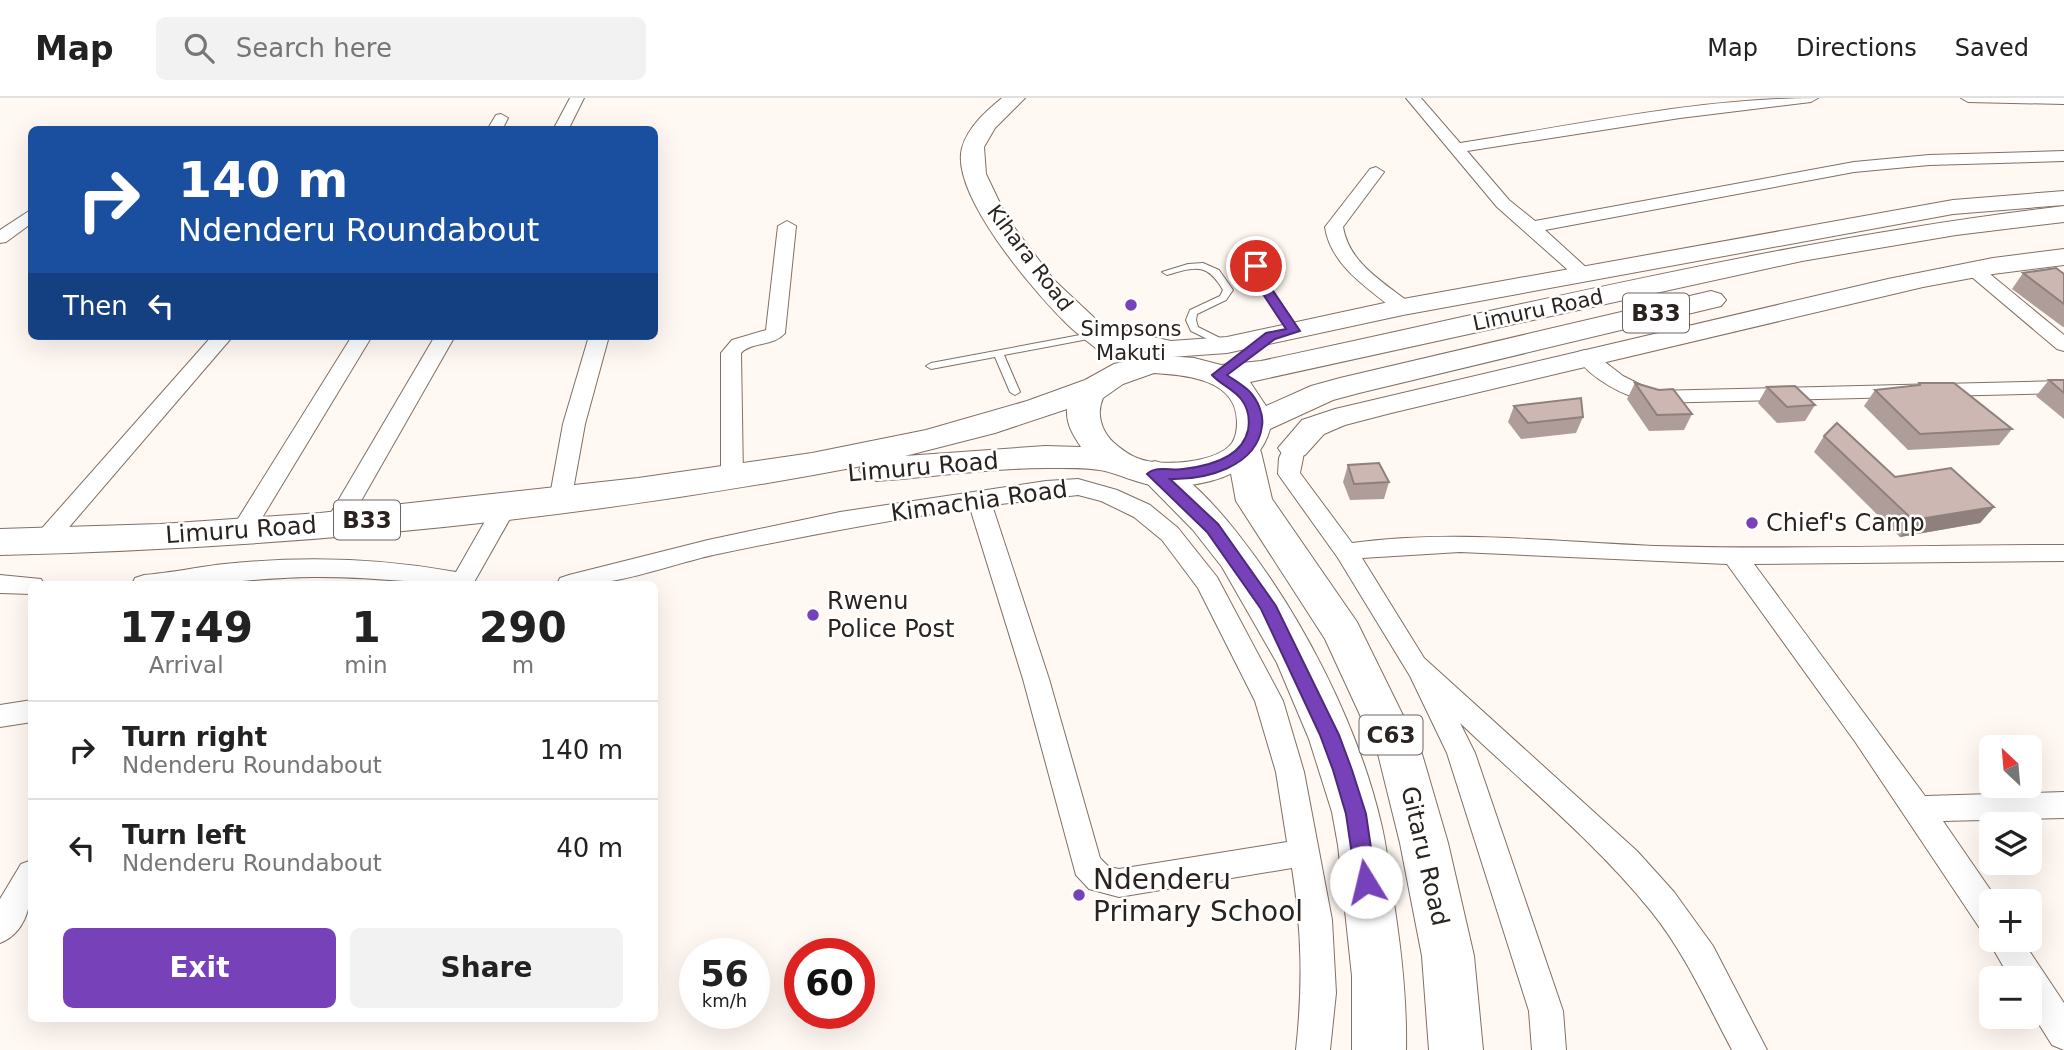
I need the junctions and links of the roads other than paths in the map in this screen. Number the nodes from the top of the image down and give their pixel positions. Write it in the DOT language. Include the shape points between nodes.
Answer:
graph roads {
  1 [pos="577,98"];
  2 [pos="1015,98"];
  3 [pos="1413,98"];
  4 [pos="1811,98"];
  5 [pos="1968,98"];
  6 [pos="2064,100"];
  7 [pos="562,126"];
  8 [pos="1456,148"];
  9 [pos="2064,156"];
  10 [pos="1376,172"];
  11 [pos="2064,198"];
  12 [pos="2064,214"];
  13 [pos="28,217"];
  14 [pos="787,226"];
  15 [pos="1532,227"];
  16 [pos="2064,234"];
  17 [pos="0,238"];
  18 [pos="2053,258"];
  19 [pos="1256,266"];
  20 [pos="1973,269"];
  21 [pos="1167,272"];
  22 [pos="1583,274"];
  23 [pos="2064,275"];
  24 [pos="1403,307"];
  25 [pos="1098,334"];
  26 [pos="1282,334"];
  27 [pos="220,340"];
  28 [pos="360,340"];
  29 [pos="443,340"];
  30 [pos="599,340"];
  31 [pos="2064,345"];
  32 [pos="998,353"];
  33 [pos="1585,356"];
  34 [pos="1223,360"];
  35 [pos="932,366"];
  36 [pos="1134,368"];
  37 [pos="2064,387"];
  38 [pos="1093,388"];
  39 [pos="1015,392"];
  40 [pos="1250,437"];
  41 [pos="1294,448"];
  42 [pos="1114,460"];
  43 [pos="1155,474"];
  44 [pos="732,477"];
  45 [pos="979,499"];
  46 [pos="560,501"];
  47 [pos="504,508"];
  48 [pos="337,523"];
  49 [pos="243,530"];
  50 [pos="44,541"];
  51 [pos="0,542"];
  52 [pos="1346,552"];
  53 [pos="2064,553"];
  54 [pos="1733,554"];
  55 [pos="165,581"];
  56 [pos="450,581"];
  57 [pos="462,581"];
  58 [pos="581,581"];
  59 [pos="0,584"];
  60 [pos="28,585"];
  61 [pos="1415,665"];
  62 [pos="28,712"];
  63 [pos="0,716"];
  64 [pos="2064,804"];
  65 [pos="1920,809"];
  66 [pos="1306,852"];
  67 [pos="28,881"];
  68 [pos="1979,900"];
  69 [pos="0,928"];
  70 [pos="2042,999"];
  71 [pos="2064,1033"];
  72 [pos="1313,1050"];
  73 [pos="1379,1050"];
  74 [pos="1456,1050"];
  75 [pos="1549,1050"];
  76 [pos="1750,1050"];
  1 -- 7 [label="street"];
  2 -- 25 [label="street, Kihara Road" via="974,142 973,173 989,208 1030,266 1073,316"];
  3 -- 8 [label="street"];
  4 -- 8 [label="street"];
  5 -- 6 [label="street"];
  8 -- 15 [label="street" via="1500,202 1521,223"];
  9 -- 15 [label="street" via="1854,167"];
  10 -- 24 [label="street" via="1340,218 1334,234 1352,263"];
  11 -- 22 [label="street" via="1953,207"];
  12 -- 34 [label="main road, Limuru Road / B33" via="1802,253 1261,371"];
  13 -- 17 [label="street"];
  14 -- 44 [label="street" via="775,333 740,343 731,354"];
  15 -- 22 [label="street"];
  16 -- 40 [label="main road, Limuru Road / B33" via="1907,258 1751,290 1351,385 1322,393"];
  18 -- 20 [label="street"];
  18 -- 23 [label="street"];
  19 -- 26 [label="lane"];
  20 -- 31 [label="street"];
  20 -- 33 [label="street"];
  21 -- 34 [label="lane" via="1204,265 1217,271 1228,290 1223,298 1193,312 1191,320"];
  22 -- 24 [label="street"];
  24 -- 26 [label="street"];
  25 -- 32 [label="lane"];
  25 -- 34 [label="street"];
  25 -- 36 [label="street, Kihara Road"];
  26 -- 34 [label="street"];
  27 -- 50 [label="street"];
  28 -- 49 [label="street"];
  29 -- 48 [label="street"];
  30 -- 46 [label="street" via="573,424"];
  32 -- 35 [label="lane"];
  32 -- 39 [label="lane"];
  33 -- 37 [label="street" via="1618,384 1652,397"];
  33 -- 41 [label="street" via="1335,418 1313,427"];
  34 -- 36 [label="main road"];
  34 -- 40 [label="main road" via="1254,409"];
  36 -- 38 [label="main road"];
  38 -- 42 [label="main road" via="1082,421 1094,442"];
  38 -- 44 [label="main road, Limuru Road / B33" via="1013,418 868,453"];
  40 -- 43 [label="main road" via="1222,466"];
  40 -- 74 [label="main road, Gitaru Road / C63" via="1254,502 1343,633 1400,754 1448,956"];
  41 -- 52 [label="street" via="1289,474"];
  42 -- 43 [label="main road"];
  42 -- 44 [label="main road, Limuru Road / B33" via="1045,457"];
  43 -- 73 [label="main road, C63" via="1194,508 1268,606 1329,735 1356,814 1373,928 1381,1017"];
  44 -- 46 [label="main road, Limuru Road / B33"];
  45 -- 58 [label="street, Kimachia Road" via="840,520"];
  45 -- 66 [label="street, Kimachia Road" via="1078,487 1142,511 1170,534 1208,583 1269,701"];
  45 -- 66 [label="street" via="1036,679 1078,838 1093,872 1100,879 1119,883"];
  46 -- 47 [label="main road, Limuru Road / B33"];
  47 -- 48 [label="main road, Limuru Road / B33"];
  47 -- 57 [label="street"];
  48 -- 49 [label="main road, Limuru Road / B33"];
  49 -- 50 [label="main road, Limuru Road / B33"];
  50 -- 51 [label="main road, Limuru Road / B33"];
  52 -- 54 [label="street" via="1465,545"];
  52 -- 61 [label="street"];
  53 -- 54 [label="street"];
  54 -- 65 [label="street"];
  55 -- 56 [label="street" via="293,567 402,572"];
  59 -- 60 [label="street"];
  61 -- 75 [label="street" via="1461,753 1546,1011"];
  61 -- 76 [label="street" via="1626,861 1663,902 1701,957"];
  62 -- 63 [label="street"];
  64 -- 65 [label="street"];
  65 -- 68 [label="street"];
  66 -- 72 [label="street, Kimachia Road" via="1317,932 1319,993"];
  67 -- 69 [label="street"];
  70 -- 71 [label="street"];
}
